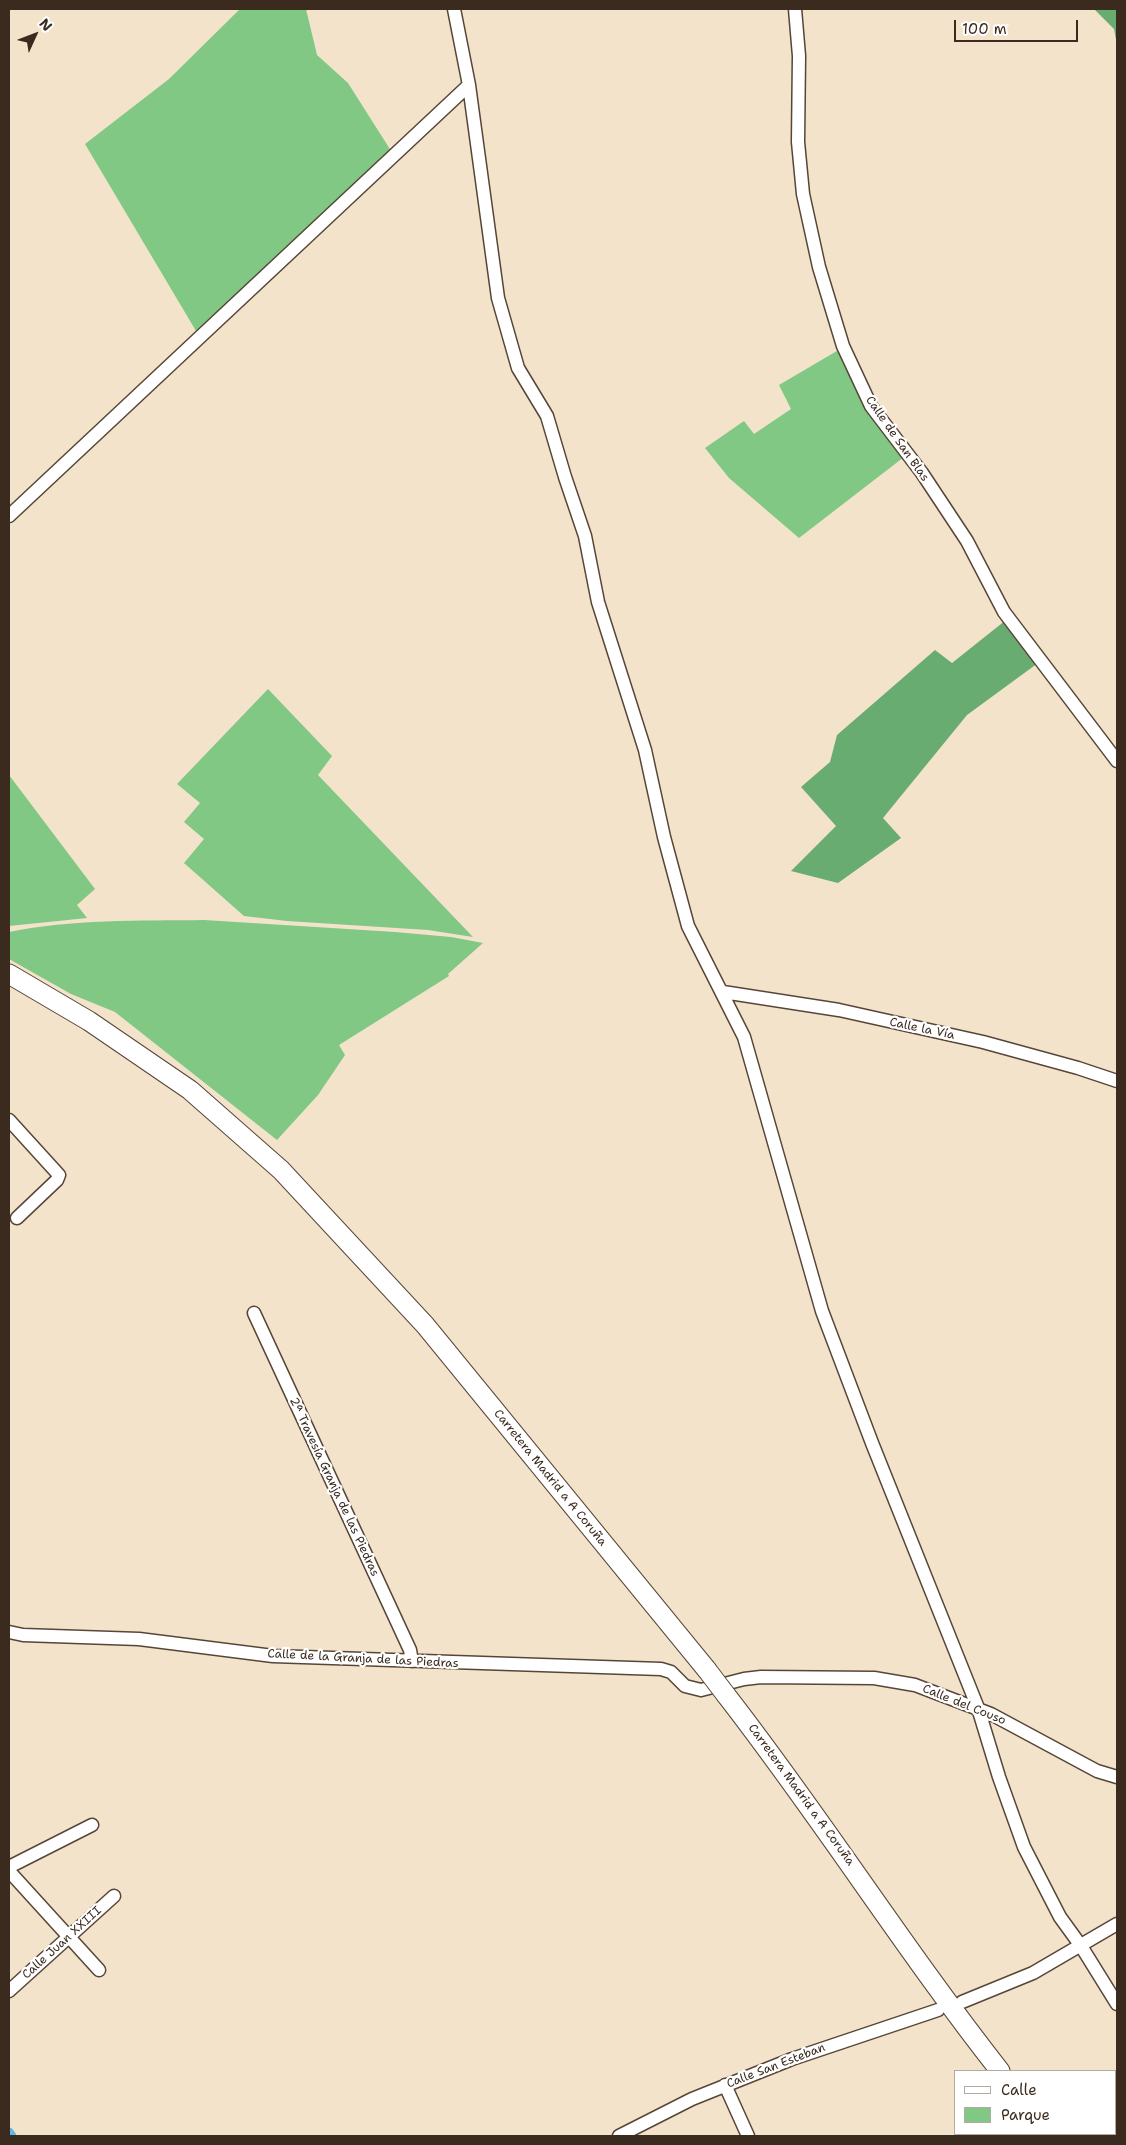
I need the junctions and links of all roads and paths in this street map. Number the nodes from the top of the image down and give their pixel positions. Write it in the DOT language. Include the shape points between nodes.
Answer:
graph roads {
  1 [pos="454,9"];
  2 [pos="795,9"];
  3 [pos="469,85"];
  4 [pos="9,516"];
  5 [pos="1117,761"];
  6 [pos="9,974"];
  7 [pos="723,992"];
  8 [pos="1117,1081"];
  9 [pos="9,1120"];
  10 [pos="17,1218"];
  11 [pos="254,1313"];
  12 [pos="9,1632"];
  13 [pos="412,1661"];
  14 [pos="718,1692"];
  15 [pos="978,1708"];
  16 [pos="1117,1777"];
  17 [pos="92,1824"];
  18 [pos="9,1867"];
  19 [pos="9,1871"];
  20 [pos="114,1896"];
  21 [pos="1117,1924"];
  22 [pos="69,1937"];
  23 [pos="1081,1946"];
  24 [pos="99,1970"];
  25 [pos="9,1990"];
  26 [pos="962,2002"];
  27 [pos="1117,2004"];
  28 [pos="938,2010"];
  29 [pos="999,2070"];
  30 [pos="725,2085"];
  31 [pos="620,2136"];
  32 [pos="748,2136"];
  1 -- 3 [label="street"];
  2 -- 5 [label="street, Calle de San Blas" via="802,194 819,268 843,346 871,406 922,473 967,541 1004,612"];
  3 -- 4 [label="street"];
  3 -- 7 [label="street" via="498,298 507,334 518,368 547,416 585,536 598,602 645,750 688,926"];
  6 -- 14 [label="highway, Carretera Madrid a A Coruña, bridge" via="89,1021 190,1090 281,1170 425,1325 707,1670"];
  7 -- 8 [label="street, Calle la Vía" via="839,1010 983,1042"];
  7 -- 15 [label="street" via="744,1037 822,1311"];
  9 -- 10 [label="street" via="59,1175"];
  11 -- 13 [label="street, 2ª Travesía Granja de las Piedras" via="410,1650"];
  12 -- 13 [label="street, Calle de la Granja de las Piedras" via="139,1639 273,1656"];
  13 -- 14 [label="street, Calle de la Granja de las Piedras" via="661,1669 671,1672 694,1690"];
  14 -- 15 [label="street, Calle del Couso" via="752,1678 874,1678 915,1685"];
  14 -- 29 [label="highway, Carretera Madrid a A Coruña" via="782,1766 940,1993"];
  15 -- 16 [label="street, Calle del Couso" via="1097,1770"];
  15 -- 23 [label="street" via="1024,1847 1060,1917"];
  17 -- 18 [label="street"];
  19 -- 22 [label="street"];
  20 -- 22 [label="street, Calle Juan XXIII"];
  21 -- 23 [label="street"];
  22 -- 24 [label="street"];
  22 -- 25 [label="street, Calle Juan XXIII"];
  23 -- 26 [label="street" via="1033,1973"];
  23 -- 27 [label="street"];
  28 -- 30 [label="street, Calle San Esteban"];
  30 -- 31 [label="street, Calle San Esteban"];
  30 -- 32 [label="street"];
}
